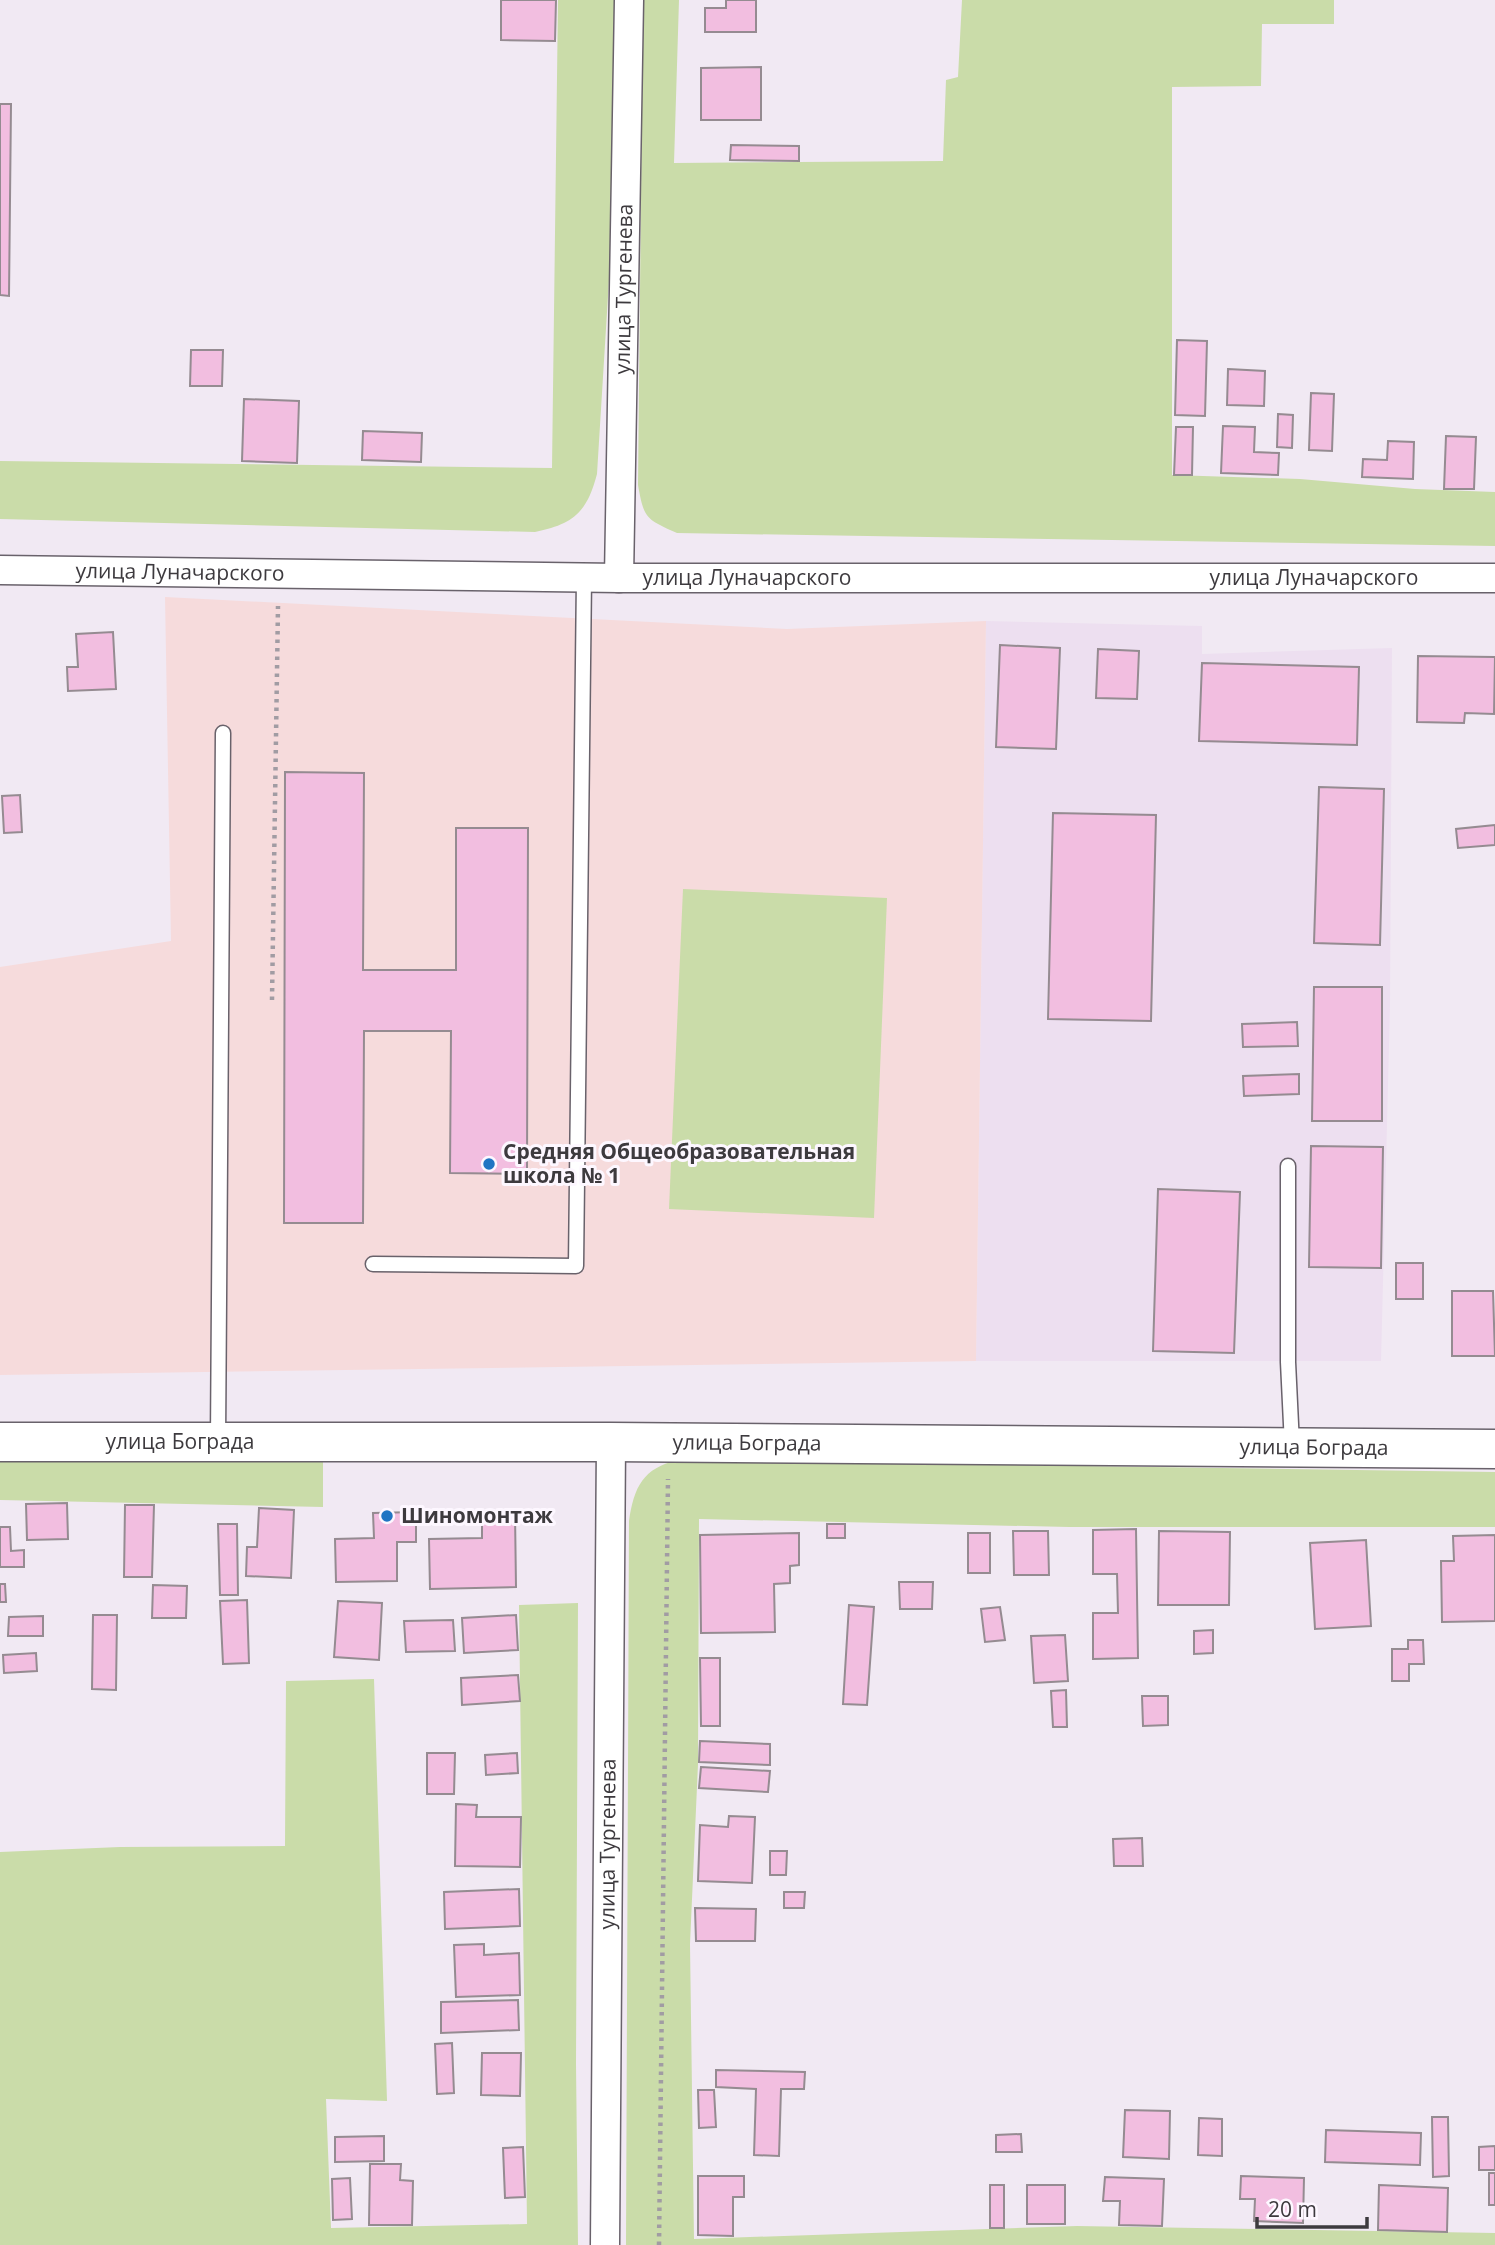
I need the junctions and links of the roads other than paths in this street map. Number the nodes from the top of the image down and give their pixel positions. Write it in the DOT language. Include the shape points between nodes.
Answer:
graph roads {
  1 [pos="629,0"];
  2 [pos="0,570"];
  3 [pos="584,577"];
  4 [pos="619,578"];
  5 [pos="1495,578"];
  6 [pos="223,733"];
  7 [pos="1288,1166"];
  8 [pos="373,1264"];
  9 [pos="0,1442"];
  10 [pos="218,1442"];
  11 [pos="611,1442"];
  12 [pos="1292,1446"];
  13 [pos="1495,1449"];
  14 [pos="605,2245"];
  1 -- 4 [label="street, улица Тургенева"];
  2 -- 3 [label="street, улица Луначарского"];
  3 -- 4 [label="street, улица Луначарского"];
  3 -- 8 [label="lane" via="576,1266"];
  4 -- 5 [label="street, улица Луначарского"];
  6 -- 10 [label="lane"];
  7 -- 12 [label="lane"];
  9 -- 10 [label="street, улица Бограда"];
  10 -- 11 [label="street, улица Бограда"];
  11 -- 12 [label="street, улица Бограда"];
  11 -- 14 [label="street, улица Тургенева"];
  12 -- 13 [label="street, улица Бограда"];
}
